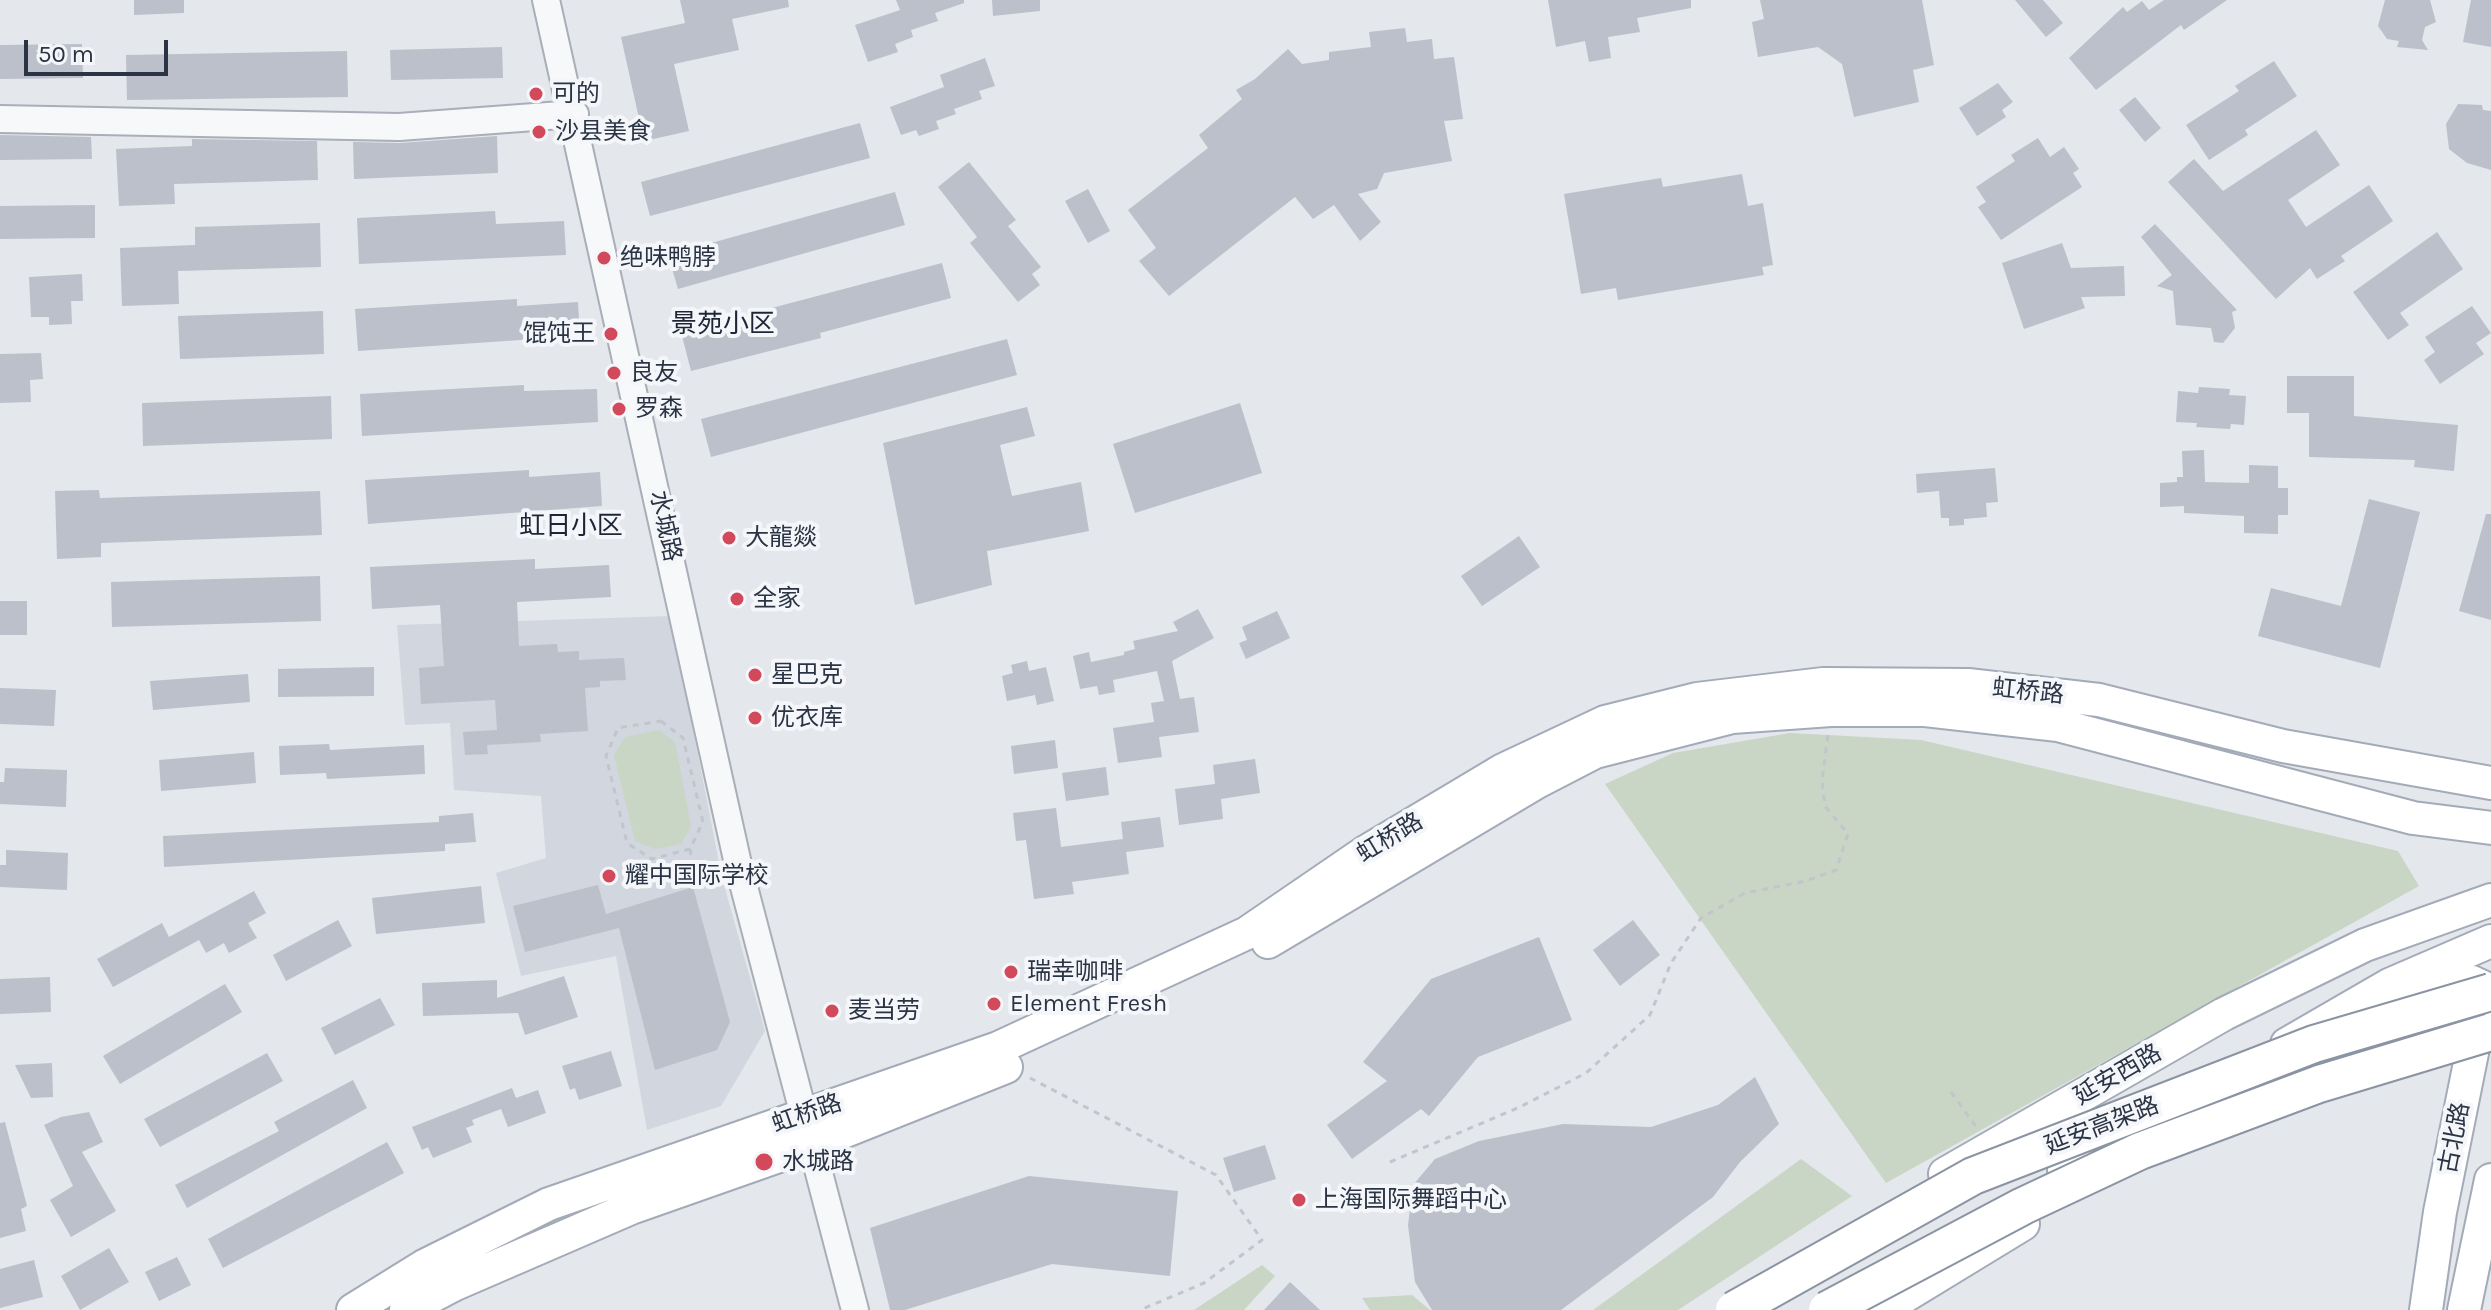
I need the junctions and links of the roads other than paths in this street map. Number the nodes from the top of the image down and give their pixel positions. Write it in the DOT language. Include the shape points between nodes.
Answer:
graph roads {
  1 [pos="546,0"];
  2 [pos="575,114"];
  3 [pos="0,119"];
  4 [pos="2491,783"];
  5 [pos="2491,828"];
  6 [pos="2491,900"];
  7 [pos="2491,941"];
  8 [pos="2489,983"];
  9 [pos="2491,1032"];
  10 [pos="809,1129"];
  11 [pos="2491,1180"];
  12 [pos="353,1310"];
  13 [pos="406,1310"];
  14 [pos="855,1310"];
  15 [pos="1721,1310"];
  16 [pos="1734,1310"];
  17 [pos="1827,1310"];
  18 [pos="1882,1310"];
  19 [pos="2426,1310"];
  20 [pos="2464,1310"];
  1 -- 2 [label="street, 水城路"];
  2 -- 3 [label="street" via="399,127"];
  2 -- 10 [label="street, 水城路" via="738,864"];
  4 -- 10 [label="main road, 虹桥路" via="2283,746 2099,700 1968,685 1823,684 1697,699 1605,722 1503,770 1364,853 1247,933"];
  5 -- 10 [label="main road, 虹桥路" via="2413,818 2058,725 1925,710 1732,717 1595,752 1231,964 1007,1066"];
  6 -- 15 [label="main road, 延安西路" via="2419,923 2224,1014"];
  7 -- 17 [label="main road" via="2389,985"];
  8 -- 16 [label="highway, 延安高架路, bridge" via="2314,1044 1973,1176"];
  8 -- 18 [label="main road" via="2450,983 2417,994 2178,1128"];
  8 -- 19 [label="main road, 古北路" via="2443,1197"];
  9 -- 17 [label="highway, 延安高架路, bridge" via="2319,1084 2140,1151"];
  10 -- 12 [label="main road, 虹桥路" via="549,1204 424,1266"];
  10 -- 13 [label="main road, 虹桥路"];
  10 -- 14 [label="street, 水城路"];
  11 -- 20 [label="main road, 古北路"];
}
